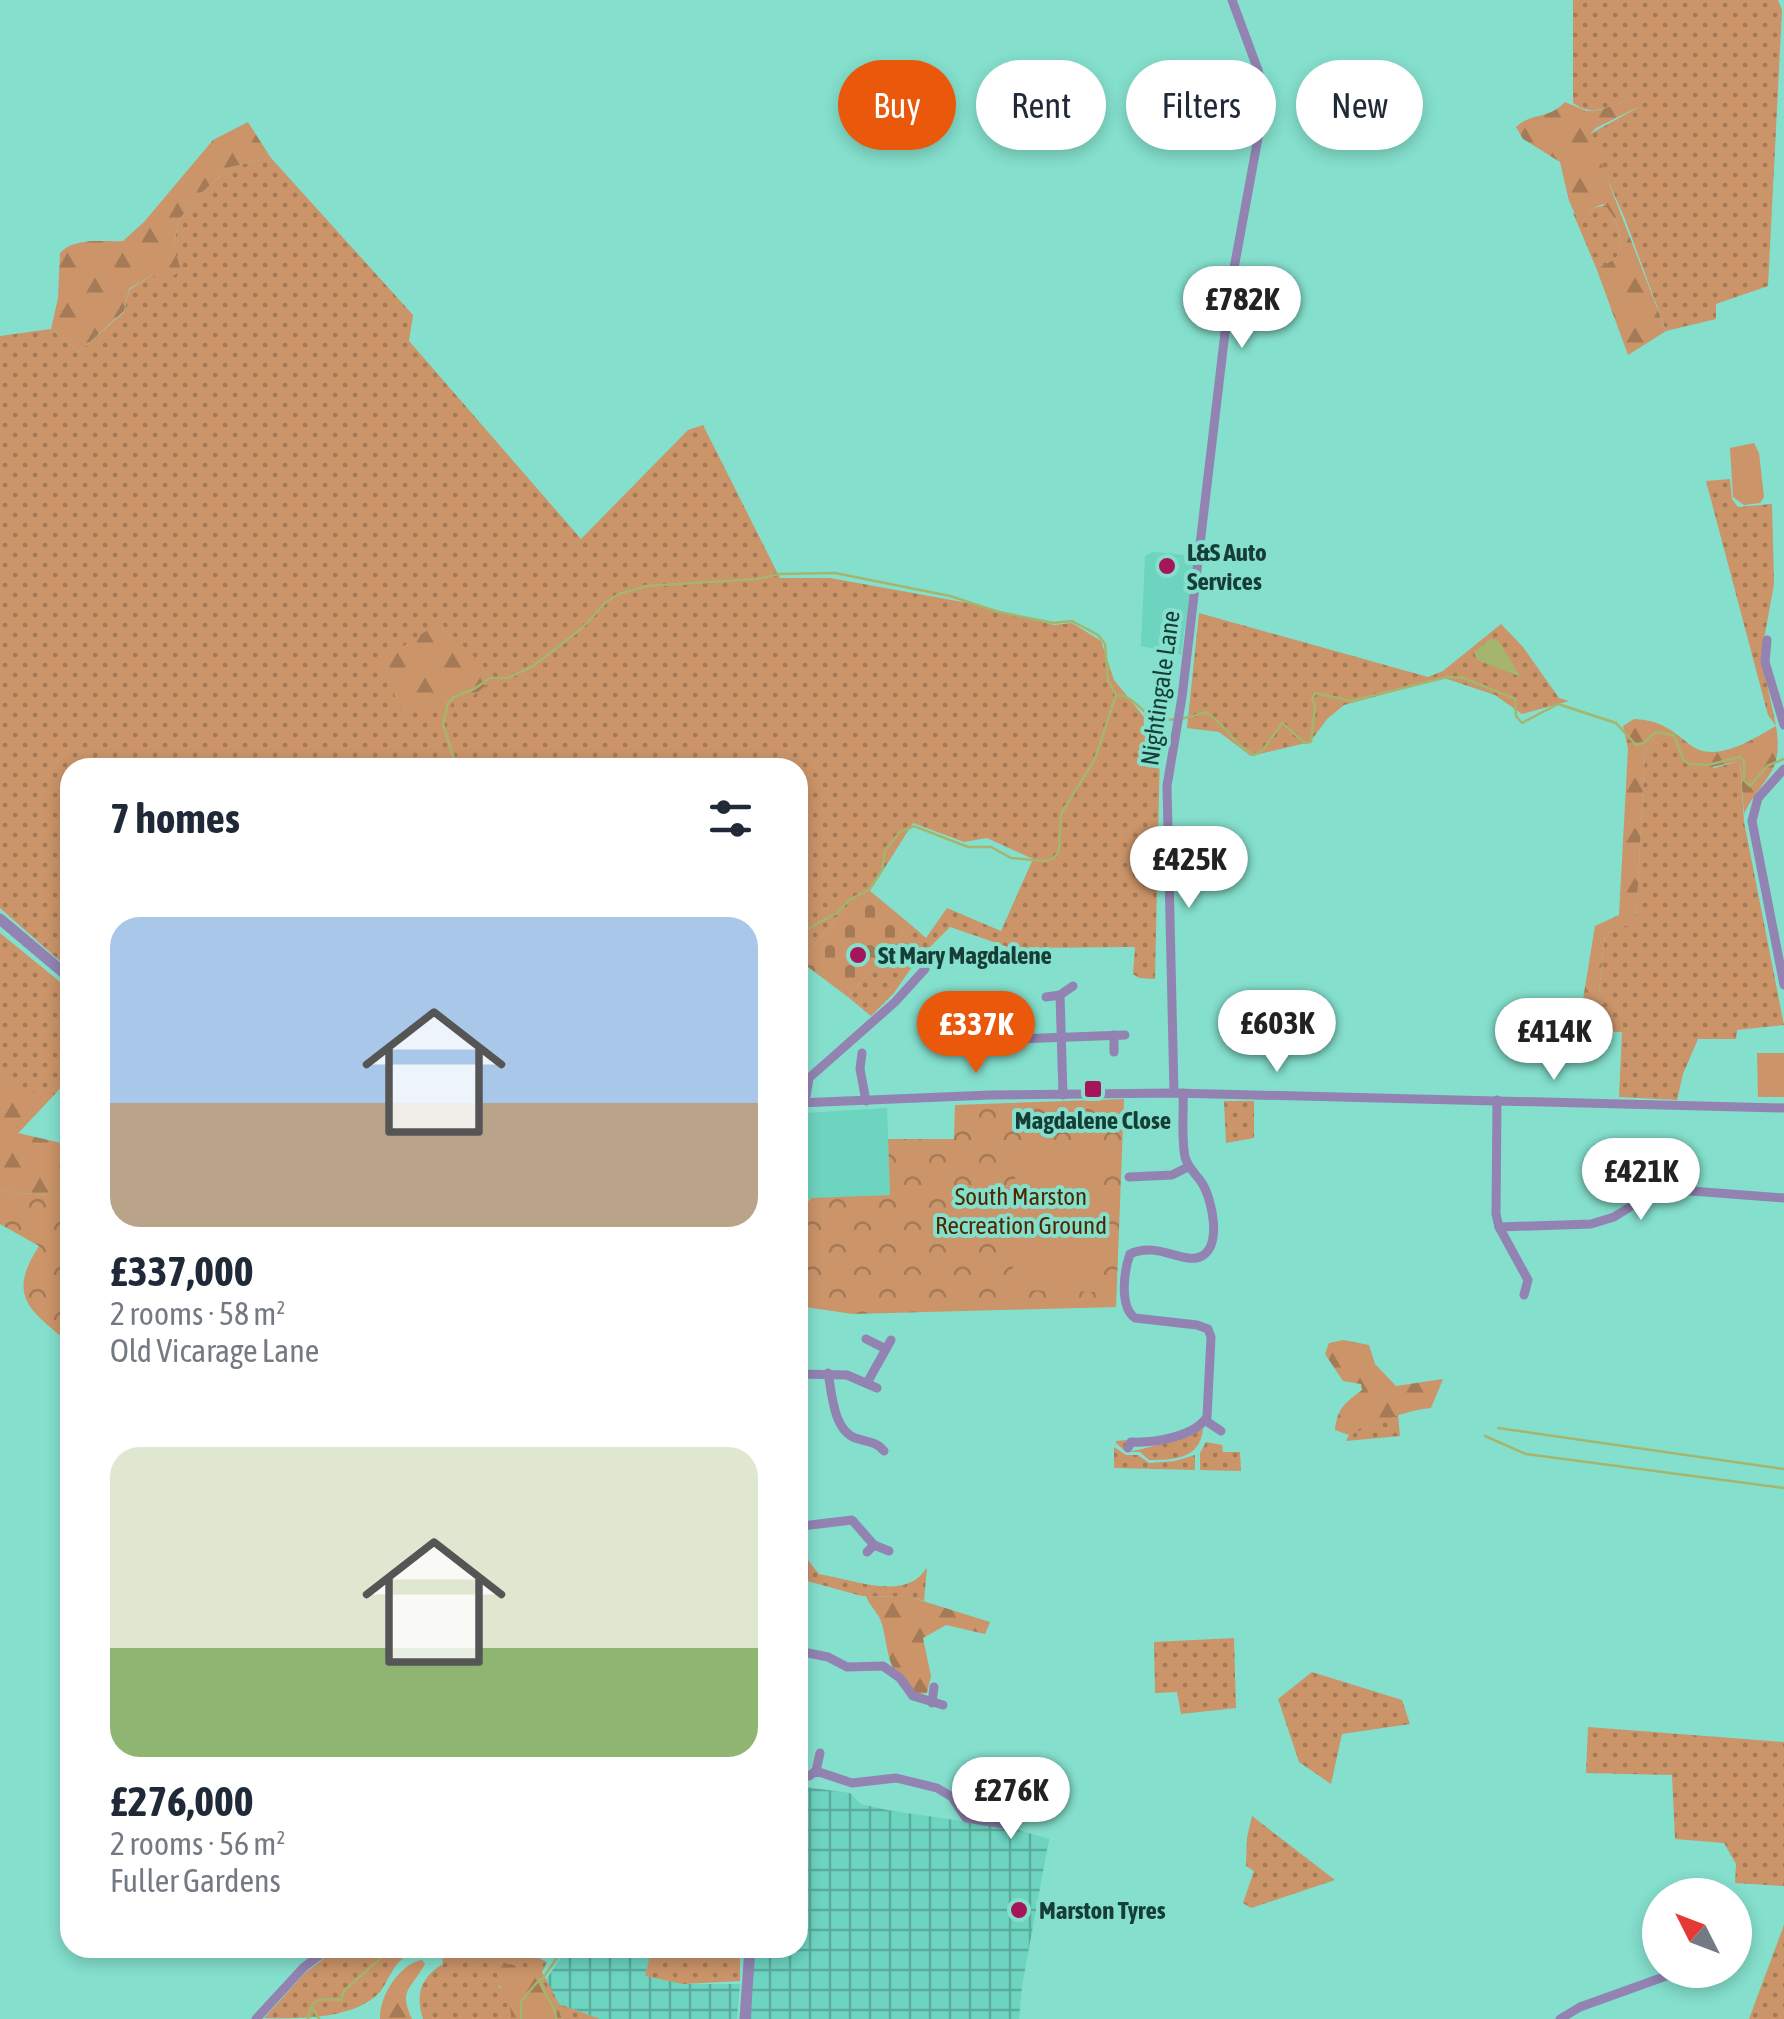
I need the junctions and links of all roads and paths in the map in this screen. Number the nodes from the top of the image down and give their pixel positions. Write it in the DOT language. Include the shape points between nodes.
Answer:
graph roads {
  1 [pos="1232,0"];
  2 [pos="1767,640"];
  3 [pos="1784,725"];
  4 [pos="1784,768"];
  5 [pos="0,919"];
  6 [pos="925,969"];
  7 [pos="60,970"];
  8 [pos="1784,984"];
  9 [pos="1073,986"];
  10 [pos="1060,995"];
  11 [pos="1046,998"];
  12 [pos="1126,1035"];
  13 [pos="1114,1036"];
  14 [pos="1062,1038"];
  15 [pos="1014,1040"];
  16 [pos="862,1052"];
  17 [pos="1114,1052"];
  18 [pos="808,1081"];
  19 [pos="1178,1093"];
  20 [pos="1063,1095"];
  21 [pos="1498,1100"];
  22 [pos="866,1101"];
  23 [pos="808,1102"];
  24 [pos="1784,1108"];
  25 [pos="1188,1166"];
  26 [pos="1129,1177"];
  27 [pos="1784,1198"];
  28 [pos="1499,1227"];
  29 [pos="1524,1295"];
  30 [pos="866,1340"];
  31 [pos="808,1370"];
  32 [pos="828,1373"];
  33 [pos="1206,1421"];
  34 [pos="1221,1431"];
  35 [pos="882,1443"];
  36 [pos="1128,1448"];
  37 [pos="808,1525"];
  38 [pos="889,1551"];
  39 [pos="808,1653"];
  40 [pos="934,1687"];
  41 [pos="820,1754"];
  42 [pos="816,1771"];
  43 [pos="808,1776"];
  44 [pos="1039,1797"];
  45 [pos="317,1958"];
  46 [pos="749,1958"];
  47 [pos="1642,1985"];
  48 [pos="256,2019"];
  49 [pos="745,2019"];
  50 [pos="1560,2019"];
  1 -- 19 [label="street, Nightingale Lane" via="1265,100 1230,290 1167,786"];
  2 -- 3 [label="street" via="1765,662"];
  4 -- 8 [label="street" via="1758,798 1752,821"];
  5 -- 7 [label="street"];
  6 -- 18 [label="street"];
  9 -- 10 [label="street"];
  10 -- 11 [label="street"];
  10 -- 14 [label="street"];
  12 -- 13 [label="street"];
  13 -- 14 [label="street"];
  13 -- 17 [label="street"];
  14 -- 15 [label="street"];
  14 -- 20 [label="street"];
  16 -- 22 [label="street"];
  19 -- 20 [label="street"];
  19 -- 21 [label="street"];
  19 -- 25 [label="street"];
  20 -- 22 [label="street"];
  21 -- 24 [label="street"];
  21 -- 28 [label="street"];
  22 -- 23 [label="street"];
  25 -- 26 [label="street" via="1172,1175"];
  25 -- 33 [label="street" via="1207,1195 1209,1248 1195,1258 1134,1252 1125,1302 1135,1318 1208,1330"];
  27 -- 28 [label="street" via="1666,1190 1590,1224"];
  28 -- 29 [label="street" via="1528,1280"];
  30 -- 32 [label="street" via="888,1344 872,1385"];
  31 -- 32 [label="street"];
  32 -- 35 [label="street" via="844,1430"];
  33 -- 34 [label="street"];
  33 -- 36 [label="street"];
  37 -- 38 [label="street" via="846,1518 860,1526 871,1549"];
  39 -- 40 [label="street" via="847,1667 883,1666 913,1696 937,1704"];
  41 -- 42 [label="street"];
  42 -- 43 [label="street"];
  42 -- 44 [label="street" via="852,1783 901,1778 937,1788 963,1816 1004,1824 1017,1794"];
  45 -- 48 [label="street"];
  46 -- 49 [label="street"];
  47 -- 50 [label="street"];
}
